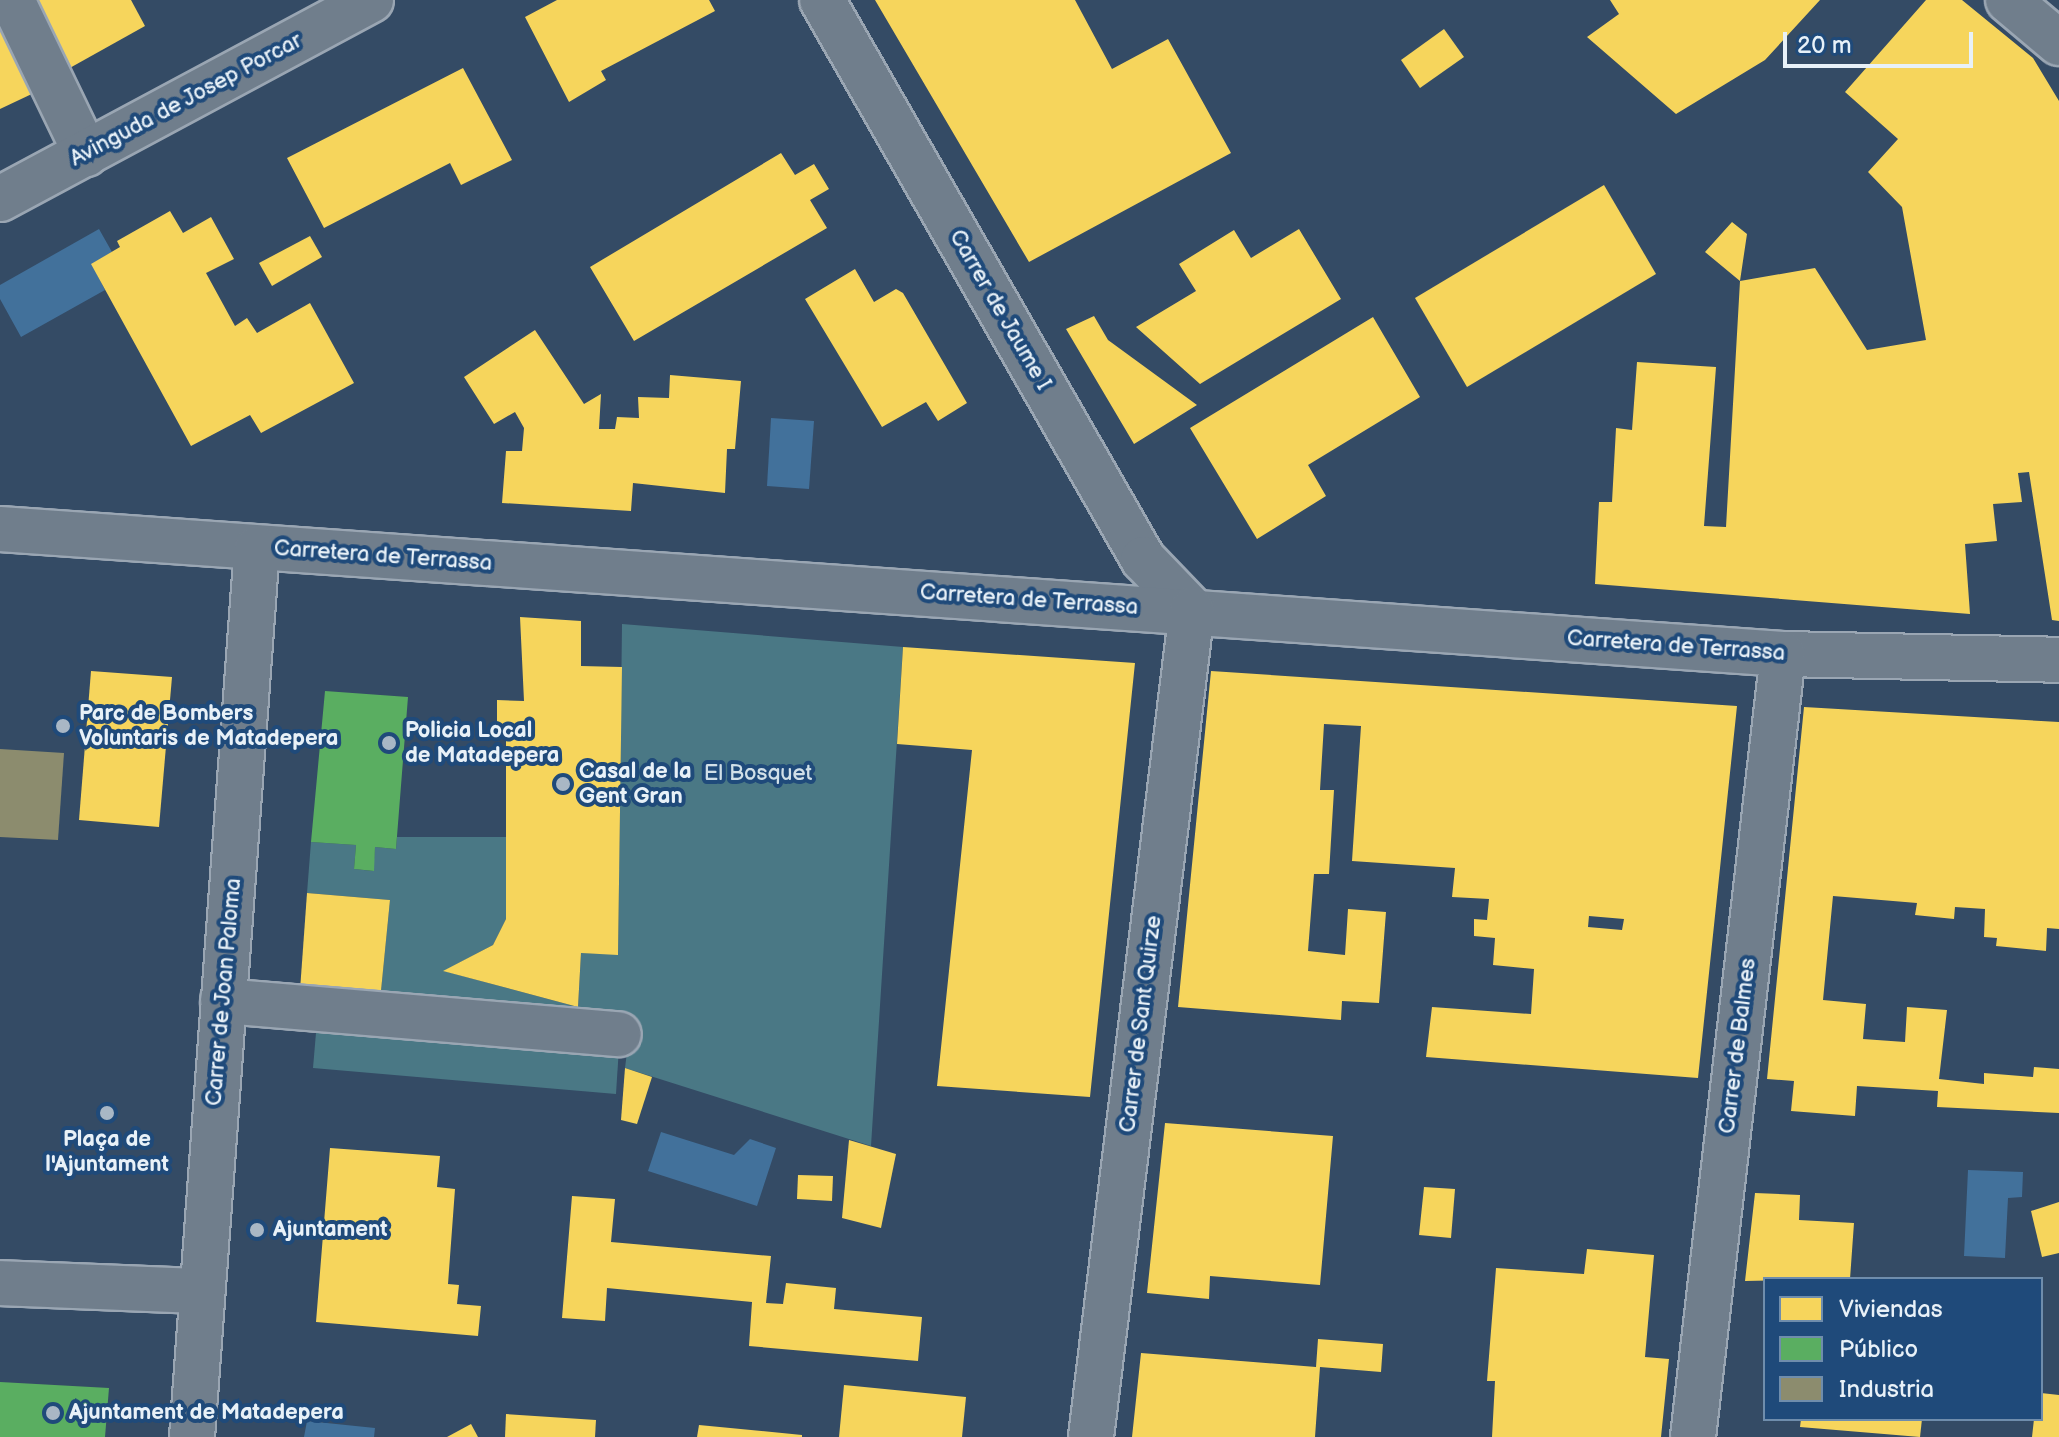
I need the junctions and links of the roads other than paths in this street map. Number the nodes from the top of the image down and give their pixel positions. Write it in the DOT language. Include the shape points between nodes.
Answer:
graph roads {
  1 [pos="12,0"];
  2 [pos="371,0"];
  3 [pos="822,0"];
  4 [pos="2008,0"];
  5 [pos="2059,43"];
  6 [pos="86,154"];
  7 [pos="0,199"];
  8 [pos="0,529"];
  9 [pos="257,548"];
  10 [pos="1192,610"];
  11 [pos="1783,654"];
  12 [pos="2059,660"];
  13 [pos="223,1001"];
  14 [pos="619,1034"];
  15 [pos="0,1283"];
  16 [pos="201,1291"];
  17 [pos="192,1437"];
  18 [pos="1091,1437"];
  19 [pos="1693,1437"];
  1 -- 6 [label="street"];
  2 -- 6 [label="street, Avinguda de Josep Porcar"];
  3 -- 10 [label="street, Carrer de Jaume I" via="1143,559"];
  4 -- 5 [label="street"];
  6 -- 7 [label="street, Avinguda de Josep Porcar"];
  8 -- 9 [label="street, Carretera de Terrassa"];
  9 -- 10 [label="street, Carretera de Terrassa"];
  9 -- 13 [label="street, Carrer de Joan Paloma"];
  10 -- 11 [label="street, Carretera de Terrassa"];
  10 -- 18 [label="street, Carrer de Sant Quirze"];
  11 -- 12 [label="street, Carretera de Terrassa"];
  11 -- 19 [label="street, Carrer de Balmes"];
  13 -- 14 [label="street"];
  13 -- 16 [label="street, Carrer de Joan Paloma"];
  15 -- 16 [label="street"];
  16 -- 17 [label="street, Carrer de Joan Paloma"];
}
